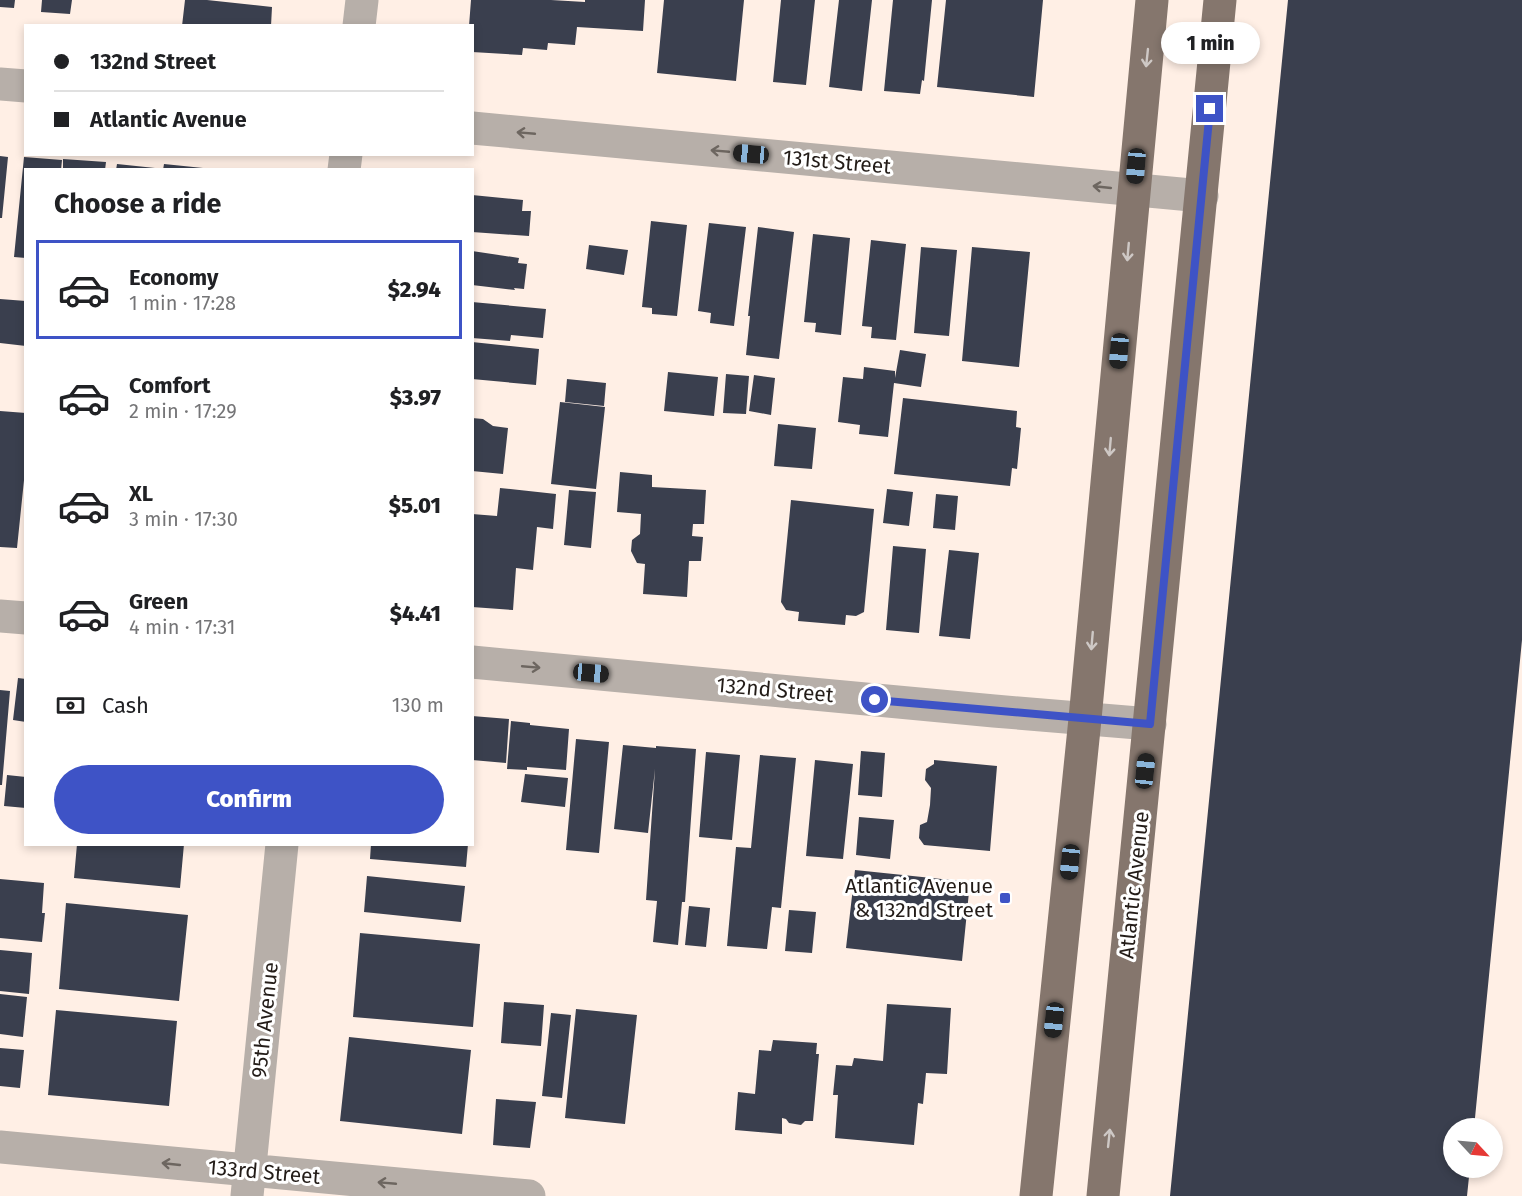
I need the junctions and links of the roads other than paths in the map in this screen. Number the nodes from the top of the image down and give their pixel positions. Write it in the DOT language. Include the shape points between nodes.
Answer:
graph roads {
  1 [pos="362,0"];
  2 [pos="1152,0"];
  3 [pos="1220,0"];
  4 [pos="359,24"];
  5 [pos="0,84"];
  6 [pos="24,86"];
  7 [pos="474,128"];
  8 [pos="1134,190"];
  9 [pos="1202,196"];
  10 [pos="0,616"];
  11 [pos="24,618"];
  12 [pos="474,662"];
  13 [pos="1085,719"];
  14 [pos="1150,724"];
  15 [pos="282,846"];
  16 [pos="0,1147"];
  17 [pos="249,1184"];
  18 [pos="529,1196"];
  19 [pos="1036,1196"];
  20 [pos="1103,1196"];
  1 -- 4 [label="street"];
  2 -- 8 [label="main road, one-way"];
  3 -- 9 [label="main road, Atlantic Avenue"];
  5 -- 6 [label="street"];
  8 -- 7 [label="street, 131st Street, one-way"];
  8 -- 9 [label="street, 131st Street"];
  8 -- 13 [label="main road, one-way"];
  9 -- 14 [label="main road, Atlantic Avenue"];
  10 -- 11 [label="street"];
  12 -- 13 [label="street, 132nd Street, one-way"];
  13 -- 14 [label="street, 132nd Street"];
  13 -- 19 [label="main road"];
  20 -- 14 [label="main road, Atlantic Avenue, one-way"];
  15 -- 17 [label="street, 95th Avenue"];
  17 -- 16 [label="street, 133rd Street, one-way"];
  18 -- 17 [label="street, 133rd Street, one-way"];
}
